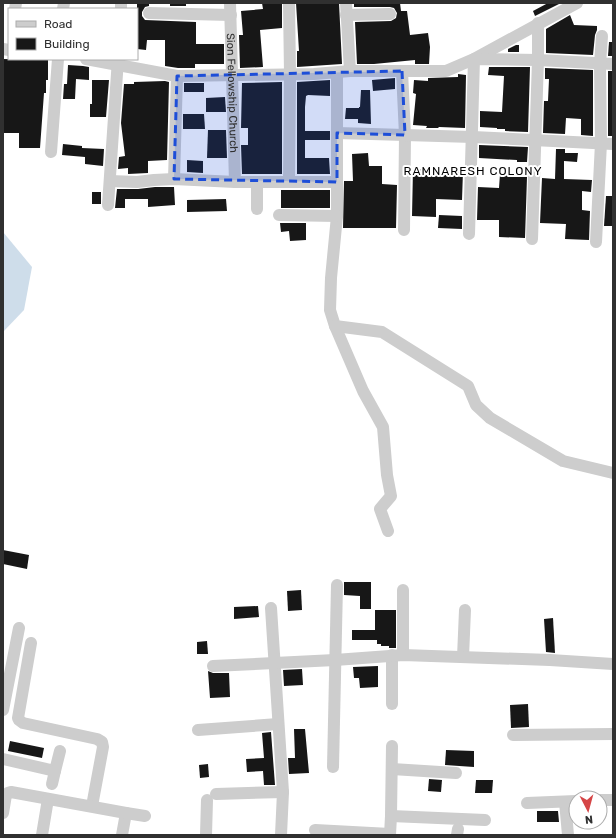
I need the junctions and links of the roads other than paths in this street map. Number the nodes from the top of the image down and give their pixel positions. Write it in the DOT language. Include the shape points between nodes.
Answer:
graph roads {
  1 [pos="230,3"];
  2 [pos="289,3"];
  3 [pos="577,3"];
  4 [pos="346,9"];
  5 [pos="149,13"];
  6 [pos="390,14"];
  7 [pos="231,15"];
  8 [pos="538,23"];
  9 [pos="602,36"];
  10 [pos="474,59"];
  11 [pos="58,60"];
  12 [pos="97,60"];
  13 [pos="538,60"];
  14 [pos="118,62"];
  15 [pos="600,64"];
  16 [pos="613,64"];
  17 [pos="350,71"];
  18 [pos="402,71"];
  19 [pos="337,73"];
  20 [pos="290,74"];
  21 [pos="232,75"];
  22 [pos="177,76"];
  23 [pos="337,133"];
  24 [pos="405,135"];
  25 [pos="473,137"];
  26 [pos="535,141"];
  27 [pos="601,143"];
  28 [pos="613,144"];
  29 [pos="51,152"];
  30 [pos="174,179"];
  31 [pos="110,181"];
  32 [pos="235,182"];
  33 [pos="257,182"];
  34 [pos="288,182"];
  35 [pos="337,182"];
  36 [pos="108,205"];
  37 [pos="257,209"];
  38 [pos="279,215"];
  39 [pos="337,216"];
  40 [pos="404,230"];
  41 [pos="469,234"];
  42 [pos="532,239"];
  43 [pos="596,242"];
  44 [pos="335,326"];
  45 [pos="613,473"];
  46 [pos="388,531"];
  47 [pos="337,585"];
  48 [pos="403,590"];
  49 [pos="271,608"];
  50 [pos="465,610"];
  51 [pos="19,628"];
  52 [pos="31,643"];
  53 [pos="397,655"];
  54 [pos="463,657"];
  55 [pos="335,660"];
  56 [pos="275,662"];
  57 [pos="613,664"];
  58 [pos="213,666"];
  59 [pos="392,704"];
  60 [pos="3,710"];
  61 [pos="278,724"];
  62 [pos="198,730"];
  63 [pos="613,734"];
  64 [pos="513,735"];
  65 [pos="392,746"];
  66 [pos="60,751"];
  67 [pos="3,759"];
  68 [pos="333,767"];
  69 [pos="392,769"];
  70 [pos="55,771"];
  71 [pos="456,773"];
  72 [pos="52,784"];
  73 [pos="283,792"];
  74 [pos="48,799"];
  75 [pos="568,802"];
  76 [pos="527,803"];
  77 [pos="92,806"];
  78 [pos="3,813"];
  79 [pos="126,813"];
  80 [pos="145,816"];
  81 [pos="391,816"];
  82 [pos="485,820"];
  83 [pos="315,830"];
  84 [pos="390,834"];
  85 [pos="42,835"];
  86 [pos="122,835"];
  87 [pos="206,835"];
  88 [pos="281,835"];
  1 -- 7 [label="street, Sion Fellowship Church"];
  2 -- 20 [label="street"];
  3 -- 8 [label="street"];
  4 -- 6 [label="street"];
  4 -- 17 [label="street"];
  5 -- 7 [label="street"];
  7 -- 21 [label="street, Sion Fellowship Church"];
  8 -- 10 [label="street"];
  8 -- 13 [label="street"];
  9 -- 15 [label="street"];
  10 -- 13 [label="street"];
  10 -- 18 [label="street" via="446,71"];
  10 -- 25 [label="street"];
  11 -- 29 [label="street"];
  12 -- 14 [label="street"];
  13 -- 15 [label="street"];
  13 -- 26 [label="street"];
  14 -- 22 [label="street"];
  14 -- 31 [label="street"];
  15 -- 16 [label="street"];
  15 -- 27 [label="street"];
  17 -- 18 [label="street"];
  17 -- 19 [label="street"];
  18 -- 24 [label="street"];
  19 -- 20 [label="street"];
  19 -- 23 [label="street"];
  20 -- 21 [label="street"];
  20 -- 34 [label="street"];
  21 -- 22 [label="street"];
  21 -- 32 [label="street, Sion Fellowship Church"];
  22 -- 30 [label="street"];
  23 -- 24 [label="street"];
  23 -- 35 [label="street"];
  24 -- 25 [label="street"];
  24 -- 40 [label="street"];
  25 -- 26 [label="street"];
  25 -- 41 [label="street"];
  26 -- 27 [label="street"];
  26 -- 42 [label="street"];
  27 -- 28 [label="street"];
  27 -- 43 [label="street"];
  30 -- 31 [label="street"];
  30 -- 32 [label="street"];
  31 -- 36 [label="street"];
  32 -- 33 [label="street"];
  33 -- 34 [label="street"];
  33 -- 37 [label="street"];
  34 -- 35 [label="street"];
  35 -- 39 [label="street"];
  38 -- 39 [label="street"];
  39 -- 44 [label="street" via="330,310"];
  44 -- 45 [label="street" via="382,332 468,386 476,405 490,418 563,461"];
  44 -- 46 [label="street" via="362,391 383,427 391,496 380,509"];
  47 -- 55 [label="street"];
  48 -- 53 [label="street"];
  49 -- 56 [label="street"];
  50 -- 54 [label="street"];
  51 -- 60 [label="street"];
  52 -- 77 [label="street" via="18,718 24,723 102,742"];
  53 -- 54 [label="street"];
  53 -- 55 [label="street"];
  53 -- 59 [label="street"];
  54 -- 57 [label="street"];
  55 -- 56 [label="street"];
  55 -- 68 [label="street"];
  56 -- 58 [label="street"];
  56 -- 61 [label="street"];
  61 -- 62 [label="street"];
  61 -- 73 [label="street"];
  63 -- 64 [label="street"];
  65 -- 69 [label="street"];
  66 -- 70 [label="street"];
  67 -- 70 [label="street"];
  69 -- 71 [label="street"];
  69 -- 81 [label="street"];
  70 -- 72 [label="street"];
  73 -- 87 [label="street" via="211,797"];
  73 -- 88 [label="street"];
  74 -- 77 [label="street"];
  74 -- 78 [label="street" via="9,792 6,795"];
  74 -- 85 [label="street"];
  75 -- 76 [label="street"];
  77 -- 79 [label="street"];
  79 -- 80 [label="street"];
  79 -- 86 [label="street"];
  81 -- 82 [label="street"];
  81 -- 84 [label="street"];
  83 -- 84 [label="street"];
}
